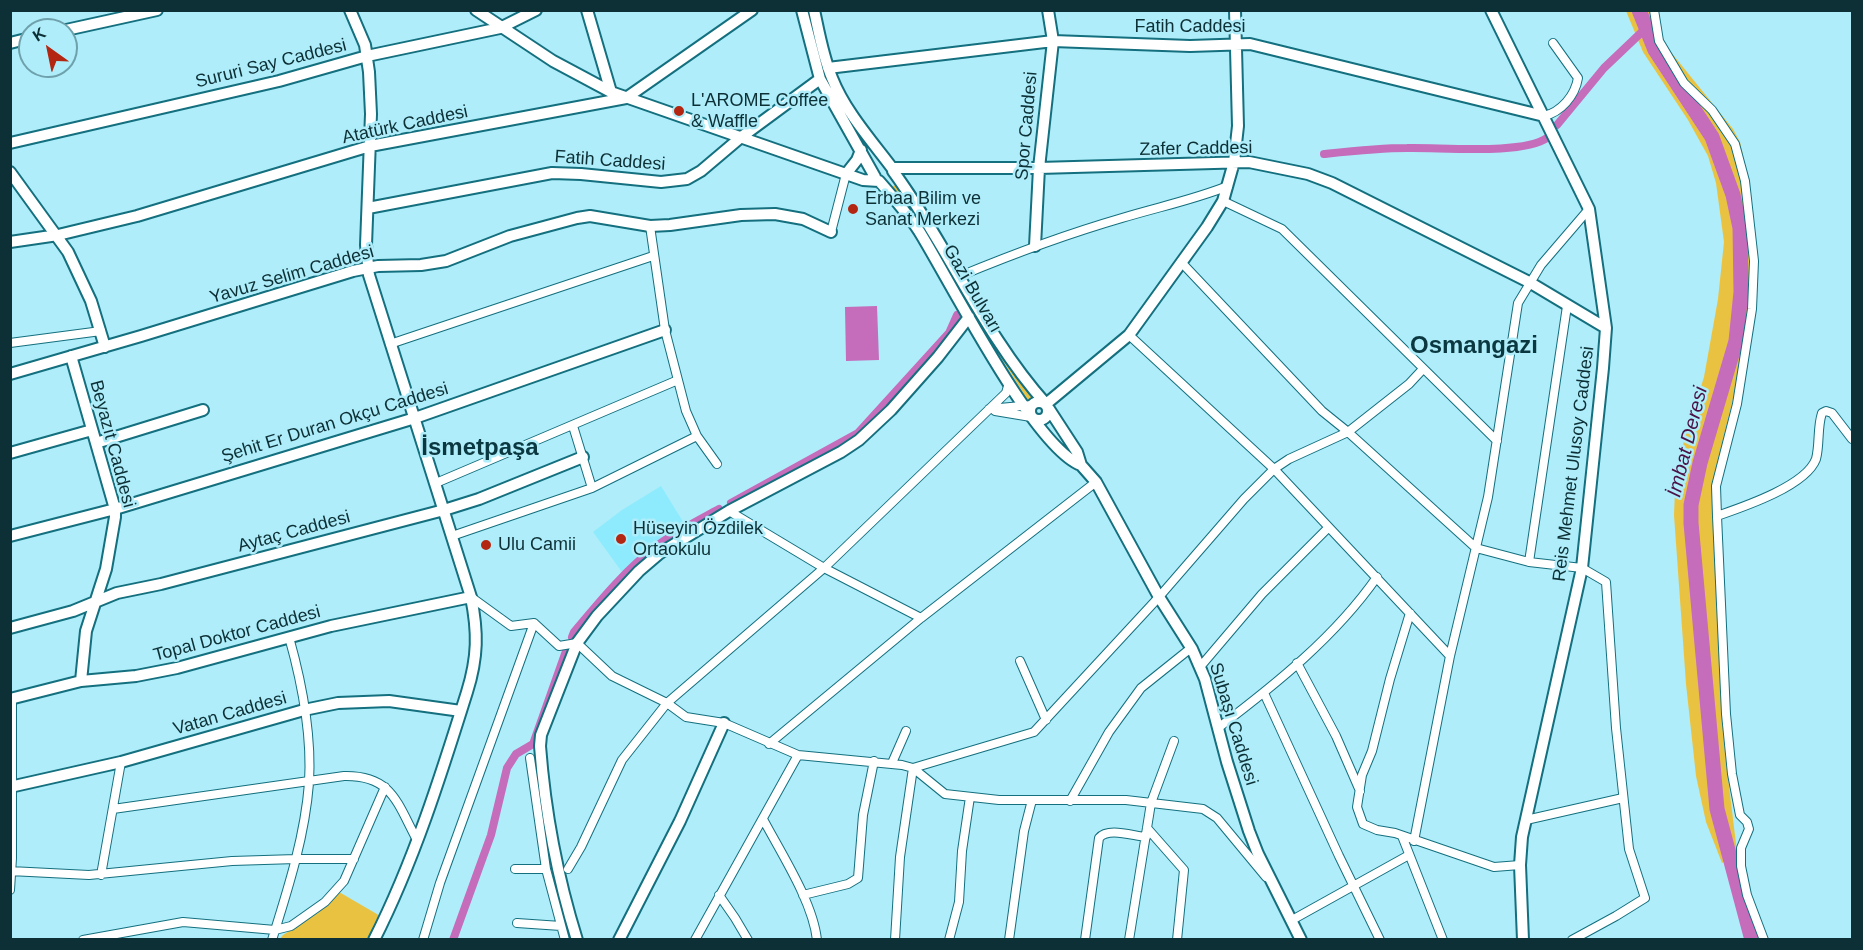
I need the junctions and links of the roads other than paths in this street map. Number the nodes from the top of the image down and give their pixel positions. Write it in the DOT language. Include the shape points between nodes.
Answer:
graph roads {
  1 [pos="157,10"];
  2 [pos="350,10"];
  3 [pos="476,10"];
  4 [pos="536,10"];
  5 [pos="586,10"];
  6 [pos="752,10"];
  7 [pos="802,10"];
  8 [pos="814,10"];
  9 [pos="1048,10"];
  10 [pos="1235,10"];
  11 [pos="1491,10"];
  12 [pos="1654,10"];
  13 [pos="78,27"];
  14 [pos="500,28"];
  15 [pos="1053,41"];
  16 [pos="1553,43"];
  17 [pos="1237,44"];
  18 [pos="367,56"];
  19 [pos="828,68"];
  20 [pos="820,79"];
  21 [pos="611,92"];
  22 [pos="626,98"];
  23 [pos="1544,116"];
  24 [pos="740,138"];
  25 [pos="10,143"];
  26 [pos="370,146"];
  27 [pos="861,150"];
  28 [pos="1234,162"];
  29 [pos="1039,168"];
  30 [pos="882,171"];
  31 [pos="10,172"];
  32 [pos="846,174"];
  33 [pos="1228,186"];
  34 [pos="1223,201"];
  35 [pos="368,208"];
  36 [pos="1589,209"];
  37 [pos="650,226"];
  38 [pos="831,232"];
  39 [pos="58,235"];
  40 [pos="10,242"];
  41 [pos="1035,246"];
  42 [pos="653,256"];
  43 [pos="1181,262"];
  44 [pos="367,268"];
  45 [pos="960,276"];
  46 [pos="1529,282"];
  47 [pos="1567,306"];
  48 [pos="969,317"];
  49 [pos="1606,328"];
  50 [pos="665,330"];
  51 [pos="101,331"];
  52 [pos="1129,335"];
  53 [pos="10,343"];
  54 [pos="390,344"];
  55 [pos="105,346"];
  56 [pos="71,356"];
  57 [pos="1423,369"];
  58 [pos="10,374"];
  59 [pos="678,380"];
  60 [pos="1009,381"];
  61 [pos="1028,405"];
  62 [pos="1047,406"];
  63 [pos="988,410"];
  64 [pos="203,411"];
  65 [pos="1031,417"];
  66 [pos="415,418"];
  67 [pos="573,426"];
  68 [pos="92,430"];
  69 [pos="1348,432"];
  70 [pos="697,436"];
  71 [pos="1852,439"];
  72 [pos="1497,441"];
  73 [pos="96,443"];
  74 [pos="10,453"];
  75 [pos="583,457"];
  76 [pos="717,464"];
  77 [pos="1081,465"];
  78 [pos="1274,469"];
  79 [pos="1096,482"];
  80 [pos="436,483"];
  81 [pos="592,488"];
  82 [pos="115,510"];
  83 [pos="444,510"];
  84 [pos="729,511"];
  85 [pos="1717,516"];
  86 [pos="1328,528"];
  87 [pos="10,536"];
  88 [pos="452,536"];
  89 [pos="1476,548"];
  90 [pos="1528,562"];
  91 [pos="824,568"];
  92 [pos="1581,568"];
  93 [pos="1377,577"];
  94 [pos="471,597"];
  95 [pos="1159,597"];
  96 [pos="94,602"];
  97 [pos="1410,612"];
  98 [pos="921,618"];
  99 [pos="534,623"];
  100 [pos="10,627"];
  101 [pos="289,637"];
  102 [pos="577,643"];
  103 [pos="1191,648"];
  104 [pos="1450,656"];
  105 [pos="1020,661"];
  106 [pos="1297,663"];
  107 [pos="1200,667"];
  108 [pos="81,681"];
  109 [pos="1264,693"];
  110 [pos="11,698"];
  111 [pos="667,703"];
  112 [pos="304,710"];
  113 [pos="461,711"];
  114 [pos="1046,720"];
  115 [pos="724,723"];
  116 [pos="1218,728"];
  117 [pos="906,731"];
  118 [pos="1174,741"];
  119 [pos="769,744"];
  120 [pos="798,755"];
  121 [pos="530,758"];
  122 [pos="874,761"];
  123 [pos="121,762"];
  124 [pos="892,763"];
  125 [pos="913,768"];
  126 [pos="309,780"];
  127 [pos="11,787"];
  128 [pos="385,787"];
  129 [pos="1360,791"];
  130 [pos="970,797"];
  131 [pos="1623,798"];
  132 [pos="1032,800"];
  133 [pos="1070,801"];
  134 [pos="1151,803"];
  135 [pos="112,809"];
  136 [pos="763,819"];
  137 [pos="1526,820"];
  138 [pos="1147,833"];
  139 [pos="1402,836"];
  140 [pos="417,840"];
  141 [pos="1414,841"];
  142 [pos="1409,855"];
  143 [pos="296,858"];
  144 [pos="354,859"];
  145 [pos="1520,865"];
  146 [pos="516,869"];
  147 [pos="546,869"];
  148 [pos="568,869"];
  149 [pos="11,871"];
  150 [pos="101,875"];
  151 [pos="1273,885"];
  152 [pos="1354,885"];
  153 [pos="10,890"];
  154 [pos="719,895"];
  155 [pos="803,895"];
  156 [pos="1292,920"];
  157 [pos="517,923"];
  158 [pos="561,926"];
  159 [pos="275,930"];
  160 [pos="83,939"];
  161 [pos="272,939"];
  162 [pos="374,939"];
  163 [pos="423,939"];
  164 [pos="565,939"];
  165 [pos="577,939"];
  166 [pos="619,939"];
  167 [pos="695,939"];
  168 [pos="748,939"];
  169 [pos="817,939"];
  170 [pos="895,939"];
  171 [pos="949,939"];
  172 [pos="1009,939"];
  173 [pos="1086,939"];
  174 [pos="1130,939"];
  175 [pos="1177,939"];
  176 [pos="1301,939"];
  177 [pos="1380,939"];
  178 [pos="1443,939"];
  179 [pos="1523,939"];
  180 [pos="1572,939"];
  181 [pos="1764,939"];
  1 -- 13 [label="street"];
  2 -- 18 [label="street"];
  3 -- 14 [label="street"];
  4 -- 14 [label="street, Sururi Say Caddesi"];
  5 -- 21 [label="street"];
  6 -- 22 [label="street, Atatürk Caddesi"];
  7 -- 20 [label="street, Gazi Bulvarı"];
  8 -- 19 [label="street, Gazi Bulvarı"];
  9 -- 15 [label="street, Spor Caddesi"];
  10 -- 17 [label="street"];
  11 -- 23 [label="street, Reis Mehmet Ulusoy Caddesi"];
  12 -- 85 [label="street" via="1659,41 1684,84 1712,110 1734,144 1745,181 1754,261 1752,309 1737,404 1716,486"];
  14 -- 18 [label="street, Sururi Say Caddesi"];
  14 -- 21 [label="street"];
  15 -- 17 [label="street, Fatih Caddesi"];
  15 -- 19 [label="street, Fatih Caddesi"];
  15 -- 29 [label="street, Spor Caddesi"];
  16 -- 23 [label="street" via="1578,78 1568,99 1558,110"];
  17 -- 23 [label="street, Fatih Caddesi" via="1262,45"];
  17 -- 28 [label="street" via="1239,106"];
  18 -- 25 [label="street, Sururi Say Caddesi" via="279,81"];
  18 -- 26 [label="street"];
  19 -- 30 [label="street, Gazi Bulvarı"];
  20 -- 24 [label="street, Fatih Caddesi"];
  20 -- 27 [label="street, Gazi Bulvarı"];
  21 -- 22 [label="street"];
  22 -- 24 [label="street"];
  22 -- 26 [label="street, Atatürk Caddesi"];
  23 -- 36 [label="street, Reis Mehmet Ulusoy Caddesi"];
  24 -- 32 [label="street"];
  24 -- 35 [label="street, Fatih Caddesi" via="701,171 680,181 552,173"];
  26 -- 35 [label="street"];
  26 -- 39 [label="street, Atatürk Caddesi" via="187,202"];
  27 -- 30 [label="street, Gazi Bulvarı"];
  27 -- 32 [label="street"];
  28 -- 29 [label="street, Zafer Caddesi"];
  28 -- 33 [label="street"];
  28 -- 46 [label="street, Zafer Caddesi" via="1280,167 1325,180"];
  29 -- 30 [label="street, Zafer Caddesi"];
  29 -- 41 [label="street, Spor Caddesi"];
  30 -- 32 [label="street"];
  30 -- 32 [label="street" via="863,180"];
  30 -- 45 [label="street, Gazi Bulvarı"];
  30 -- 48 [label="street, Gazi Bulvarı"];
  31 -- 39 [label="street"];
  32 -- 38 [label="street"];
  33 -- 34 [label="street"];
  33 -- 41 [label="street"];
  34 -- 43 [label="street"];
  34 -- 57 [label="street" via="1282,229"];
  35 -- 44 [label="street"];
  36 -- 46 [label="street"];
  36 -- 49 [label="street, Reis Mehmet Ulusoy Caddesi"];
  37 -- 38 [label="street, Yavuz Selim Caddesi" via="760,213 803,219"];
  37 -- 42 [label="street"];
  37 -- 44 [label="street, Yavuz Selim Caddesi" via="590,216 510,237 435,264"];
  39 -- 40 [label="street, Atatürk Caddesi"];
  39 -- 51 [label="street" via="76,266"];
  41 -- 45 [label="street"];
  42 -- 50 [label="street"];
  42 -- 54 [label="street"];
  43 -- 52 [label="street"];
  43 -- 69 [label="street" via="1322,411"];
  44 -- 54 [label="street"];
  44 -- 55 [label="street, Yavuz Selim Caddesi"];
  45 -- 62 [label="street, Gazi Bulvarı" via="1015,367"];
  46 -- 47 [label="street, Zafer Caddesi"];
  46 -- 72 [label="street" via="1518,303"];
  47 -- 49 [label="street, Zafer Caddesi"];
  47 -- 90 [label="street"];
  48 -- 60 [label="street, Gazi Bulvarı"];
  48 -- 84 [label="street" via="868,433 841,452"];
  49 -- 92 [label="street, Reis Mehmet Ulusoy Caddesi"];
  50 -- 59 [label="street"];
  50 -- 66 [label="street, Şehit Er Duran Okçu Caddesi"];
  51 -- 53 [label="street"];
  51 -- 55 [label="street"];
  52 -- 62 [label="street"];
  52 -- 78 [label="street"];
  54 -- 66 [label="street"];
  55 -- 56 [label="street, Yavuz Selim Caddesi"];
  56 -- 58 [label="street, Yavuz Selim Caddesi"];
  56 -- 68 [label="street, Beyazıt Caddesi"];
  57 -- 69 [label="street"];
  57 -- 72 [label="street"];
  59 -- 67 [label="street"];
  59 -- 70 [label="street"];
  60 -- 61 [label="street, Gazi Bulvarı"];
  60 -- 63 [label="street" via="1006,393"];
  61 -- 62 [label="street" via="1037,401"];
  61 -- 63 [label="street"];
  61 -- 65 [label="street, Gazi Bulvarı"];
  62 -- 65 [label="street" via="1048,415 1043,419"];
  62 -- 77 [label="street, Subaşı Caddesi" via="1077,452"];
  63 -- 65 [label="street"];
  63 -- 91 [label="street"];
  64 -- 73 [label="street"];
  65 -- 77 [label="street, Subaşı Caddesi" via="1063,454"];
  66 -- 80 [label="street"];
  66 -- 82 [label="street, Şehit Er Duran Okçu Caddesi"];
  67 -- 75 [label="street"];
  67 -- 80 [label="street"];
  68 -- 73 [label="street, Beyazıt Caddesi"];
  68 -- 74 [label="street"];
  69 -- 78 [label="street"];
  69 -- 89 [label="street"];
  70 -- 76 [label="street"];
  70 -- 81 [label="street"];
  71 -- 85 [label="street" via="1832,412 1821,413 1816,457 1805,475"];
  72 -- 89 [label="street"];
  73 -- 82 [label="street, Beyazıt Caddesi"];
  75 -- 81 [label="street"];
  75 -- 83 [label="street, Aytaç Caddesi"];
  77 -- 79 [label="street, Subaşı Caddesi"];
  78 -- 86 [label="street"];
  78 -- 95 [label="street"];
  79 -- 95 [label="street, Subaşı Caddesi"];
  79 -- 98 [label="street"];
  80 -- 83 [label="street"];
  81 -- 88 [label="street"];
  82 -- 87 [label="street, Şehit Er Duran Okçu Caddesi"];
  82 -- 96 [label="street, Beyazıt Caddesi" via="106,569"];
  83 -- 88 [label="street"];
  83 -- 96 [label="street, Aytaç Caddesi"];
  84 -- 91 [label="street"];
  84 -- 102 [label="street" via="650,560"];
  85 -- 181 [label="street" via="1726,714 1740,815 1749,829 1741,848 1741,866"];
  86 -- 93 [label="street"];
  86 -- 107 [label="street" via="1262,594"];
  88 -- 94 [label="street"];
  89 -- 90 [label="street"];
  89 -- 104 [label="street"];
  90 -- 92 [label="street"];
  91 -- 98 [label="street"];
  91 -- 111 [label="street"];
  92 -- 131 [label="street" via="1606,582"];
  92 -- 137 [label="street, Reis Mehmet Ulusoy Caddesi"];
  93 -- 97 [label="street"];
  93 -- 106 [label="street" via="1356,605"];
  94 -- 99 [label="street" via="511,626"];
  94 -- 101 [label="street, Topal Doktor Caddesi"];
  94 -- 113 [label="street" via="477,645 473,675"];
  95 -- 103 [label="street, Subaşı Caddesi"];
  95 -- 114 [label="street"];
  96 -- 100 [label="street, Aytaç Caddesi"];
  96 -- 108 [label="street, Beyazıt Caddesi"];
  97 -- 104 [label="street"];
  97 -- 129 [label="street"];
  98 -- 119 [label="street"];
  99 -- 102 [label="street" via="560,646"];
  99 -- 163 [label="street"];
  101 -- 108 [label="street, Topal Doktor Caddesi" via="166,671"];
  101 -- 112 [label="street"];
  102 -- 111 [label="street" via="612,675"];
  102 -- 165 [label="street" via="540,746 551,838"];
  103 -- 107 [label="street, Subaşı Caddesi"];
  103 -- 133 [label="street" via="1141,688 1108,732"];
  104 -- 141 [label="street"];
  105 -- 114 [label="street"];
  106 -- 109 [label="street"];
  106 -- 129 [label="street"];
  107 -- 116 [label="street, Subaşı Caddesi"];
  108 -- 110 [label="street, Topal Doktor Caddesi"];
  109 -- 116 [label="street"];
  109 -- 152 [label="street"];
  110 -- 127 [label="street"];
  111 -- 115 [label="street" via="686,717"];
  111 -- 148 [label="street" via="622,760"];
  112 -- 113 [label="street, Vatan Caddesi" via="339,702 389,701"];
  112 -- 123 [label="street, Vatan Caddesi"];
  112 -- 126 [label="street"];
  113 -- 140 [label="street"];
  114 -- 125 [label="street" via="1035,732"];
  115 -- 119 [label="street"];
  115 -- 166 [label="street" via="690,800"];
  116 -- 151 [label="street, Subaşı Caddesi" via="1249,831"];
  117 -- 124 [label="street"];
  118 -- 134 [label="street"];
  119 -- 120 [label="street"];
  120 -- 122 [label="street"];
  120 -- 136 [label="street"];
  121 -- 147 [label="street"];
  122 -- 124 [label="street"];
  122 -- 155 [label="street" via="863,815 858,878"];
  123 -- 127 [label="street, Vatan Caddesi"];
  123 -- 135 [label="street"];
  124 -- 125 [label="street"];
  125 -- 130 [label="street" via="945,794"];
  125 -- 170 [label="street" via="900,857"];
  126 -- 128 [label="street" via="364,776"];
  126 -- 135 [label="street"];
  126 -- 143 [label="street"];
  127 -- 149 [label="street"];
  128 -- 140 [label="street"];
  128 -- 144 [label="street"];
  129 -- 139 [label="street" via="1357,807 1363,824"];
  130 -- 132 [label="street"];
  130 -- 171 [label="street" via="959,903"];
  131 -- 137 [label="street"];
  131 -- 180 [label="street" via="1629,849 1645,898"];
  132 -- 133 [label="street"];
  132 -- 172 [label="street"];
  133 -- 134 [label="street"];
  134 -- 138 [label="street"];
  134 -- 151 [label="street" via="1203,809 1217,818"];
  135 -- 150 [label="street"];
  136 -- 154 [label="street"];
  136 -- 155 [label="street"];
  137 -- 145 [label="street, Reis Mehmet Ulusoy Caddesi"];
  138 -- 173 [label="street" via="1101,835"];
  138 -- 174 [label="street"];
  138 -- 175 [label="street" via="1184,870"];
  139 -- 141 [label="street"];
  139 -- 142 [label="street"];
  140 -- 162 [label="street"];
  141 -- 145 [label="street" via="1494,867"];
  142 -- 152 [label="street"];
  142 -- 178 [label="street"];
  143 -- 144 [label="street"];
  143 -- 150 [label="street"];
  143 -- 159 [label="street"];
  144 -- 159 [label="street" via="344,881 325,902 291,926"];
  145 -- 179 [label="street, Reis Mehmet Ulusoy Caddesi"];
  146 -- 147 [label="street"];
  147 -- 158 [label="street"];
  149 -- 150 [label="street"];
  149 -- 153 [label="street"];
  151 -- 156 [label="street, Subaşı Caddesi"];
  152 -- 156 [label="street"];
  152 -- 177 [label="street"];
  154 -- 167 [label="street"];
  154 -- 168 [label="street"];
  155 -- 169 [label="street"];
  156 -- 176 [label="street, Subaşı Caddesi"];
  157 -- 158 [label="street"];
  158 -- 164 [label="street"];
  159 -- 160 [label="street" via="183,922"];
  159 -- 161 [label="street"];
}
